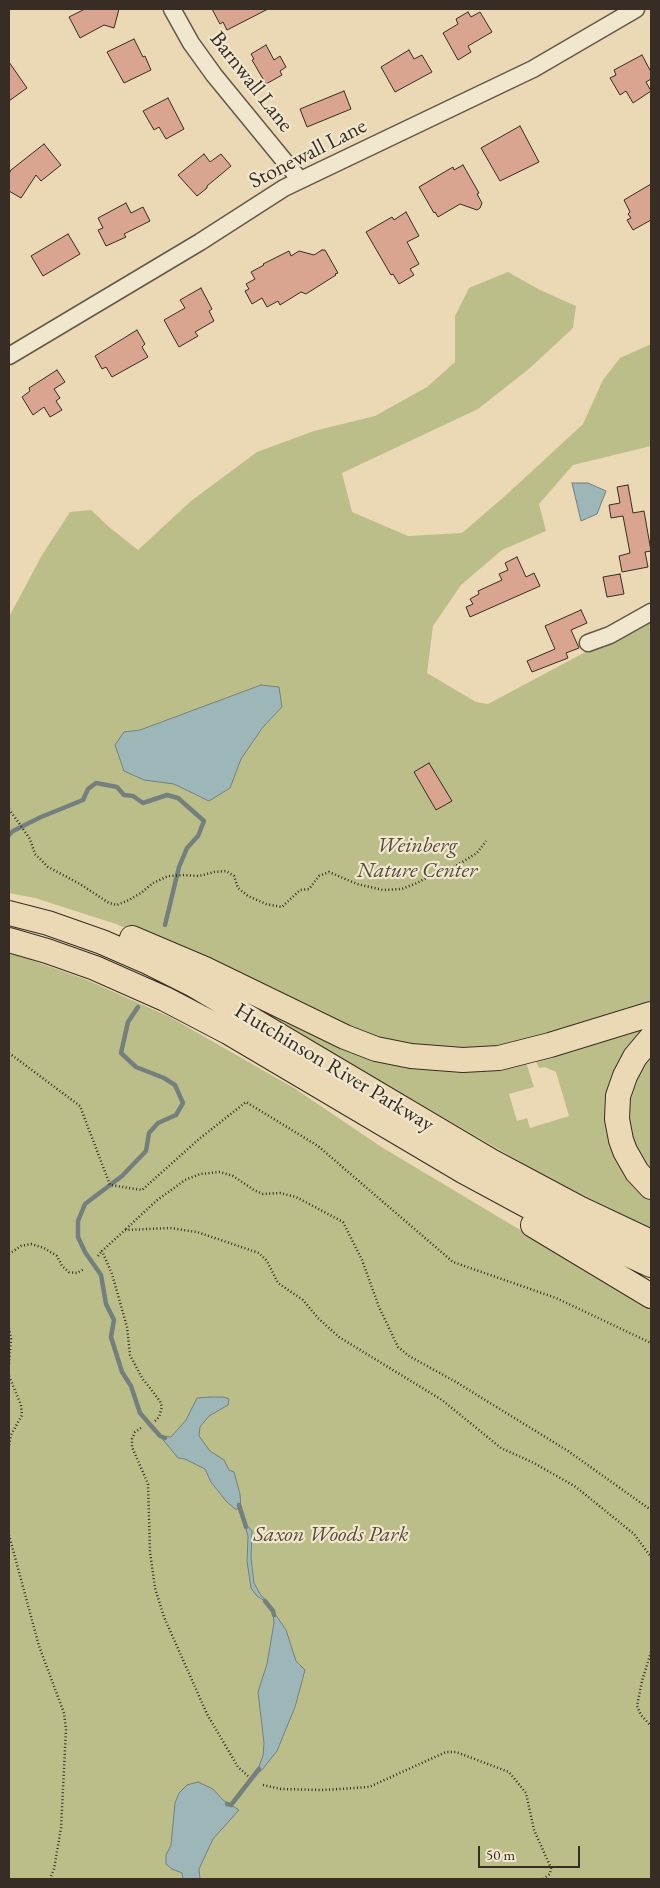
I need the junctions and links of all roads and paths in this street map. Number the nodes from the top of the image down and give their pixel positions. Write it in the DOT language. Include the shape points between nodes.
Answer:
graph roads {
  1 [pos="172,9"];
  2 [pos="636,9"];
  3 [pos="300,180"];
  4 [pos="9,356"];
  5 [pos="651,612"];
  6 [pos="588,643"];
  7 [pos="9,809"];
  8 [pos="486,842"];
  9 [pos="9,911"];
  10 [pos="9,940"];
  11 [pos="651,1014"];
  12 [pos="651,1038"];
  13 [pos="9,1054"];
  14 [pos="417,1145"];
  15 [pos="651,1187"];
  16 [pos="125,1230"];
  17 [pos="651,1242"];
  18 [pos="102,1251"];
  19 [pos="9,1254"];
  20 [pos="98,1256"];
  21 [pos="651,1265"];
  22 [pos="84,1269"];
  23 [pos="651,1296"];
  24 [pos="9,1328"];
  25 [pos="651,1343"];
  26 [pos="9,1365"];
  27 [pos="9,1376"];
  28 [pos="155,1420"];
  29 [pos="141,1428"];
  30 [pos="9,1446"];
  31 [pos="651,1510"];
  32 [pos="9,1535"];
  33 [pos="651,1557"];
  34 [pos="651,1652"];
  35 [pos="651,1726"];
  36 [pos="248,1776"];
  37 [pos="263,1785"];
  38 [pos="50,1879"];
  39 [pos="543,1879"];
  1 -- 3 [label="street, Barnwall Lane" via="214,75"];
  2 -- 3 [label="street, Stonewall Lane" via="532,69"];
  3 -- 4 [label="street, Stonewall Lane"];
  5 -- 6 [label="street" via="610,635"];
  7 -- 8 [label="path" via="30,839 35,854 48,867 117,905 168,876 199,876 226,871 234,876 238,888 248,896 282,907 300,890 309,889 318,876 329,872 357,884 383,890 402,889 454,867 477,853"];
  9 -- 11 [label="highway" via="51,914 115,932 205,969 344,1037 376,1049 411,1056 463,1060 499,1058"];
  9 -- 17 [label="highway, Hutchinson River Parkway" via="102,942 192,984 500,1166"];
  10 -- 14 [label="highway, Hutchinson River Parkway" via="140,986 228,1032"];
  12 -- 15 [label="highway" via="624,1076 618,1096 617,1119 625,1151 637,1172"];
  13 -- 25 [label="path" via="80,1106 110,1185 142,1190 246,1102 318,1146 453,1262 556,1298"];
  14 -- 21 [label="highway, Hutchinson River Parkway" via="550,1218"];
  14 -- 23 [label="highway" via="476,1190"];
  16 -- 18 [label="path"];
  16 -- 31 [label="path" via="184,1180 220,1172 263,1194 280,1193 296,1197 343,1222 398,1347 568,1451"];
  16 -- 33 [label="path" via="170,1228 197,1232 259,1253 278,1283 303,1300 339,1337 442,1400 493,1443 576,1487 634,1534"];
  18 -- 20 [label="path"];
  18 -- 28 [label="path" via="124,1318 130,1356 162,1407 160,1417"];
  19 -- 22 [label="path" via="31,1244 56,1256 69,1272 77,1274"];
  24 -- 26 [label="path" via="12,1338"];
  27 -- 30 [label="path" via="22,1415"];
  29 -- 36 [label="path" via="135,1432 132,1447 148,1484 150,1552 155,1588 164,1617 207,1714 238,1767"];
  32 -- 38 [label="path" via="38,1646 64,1713 61,1828"];
  34 -- 35 [label="path" via="637,1706"];
  37 -- 39 [label="path" via="323,1790 369,1787 446,1752 456,1752 509,1772 526,1793 534,1830 551,1868 550,1874"];
}
